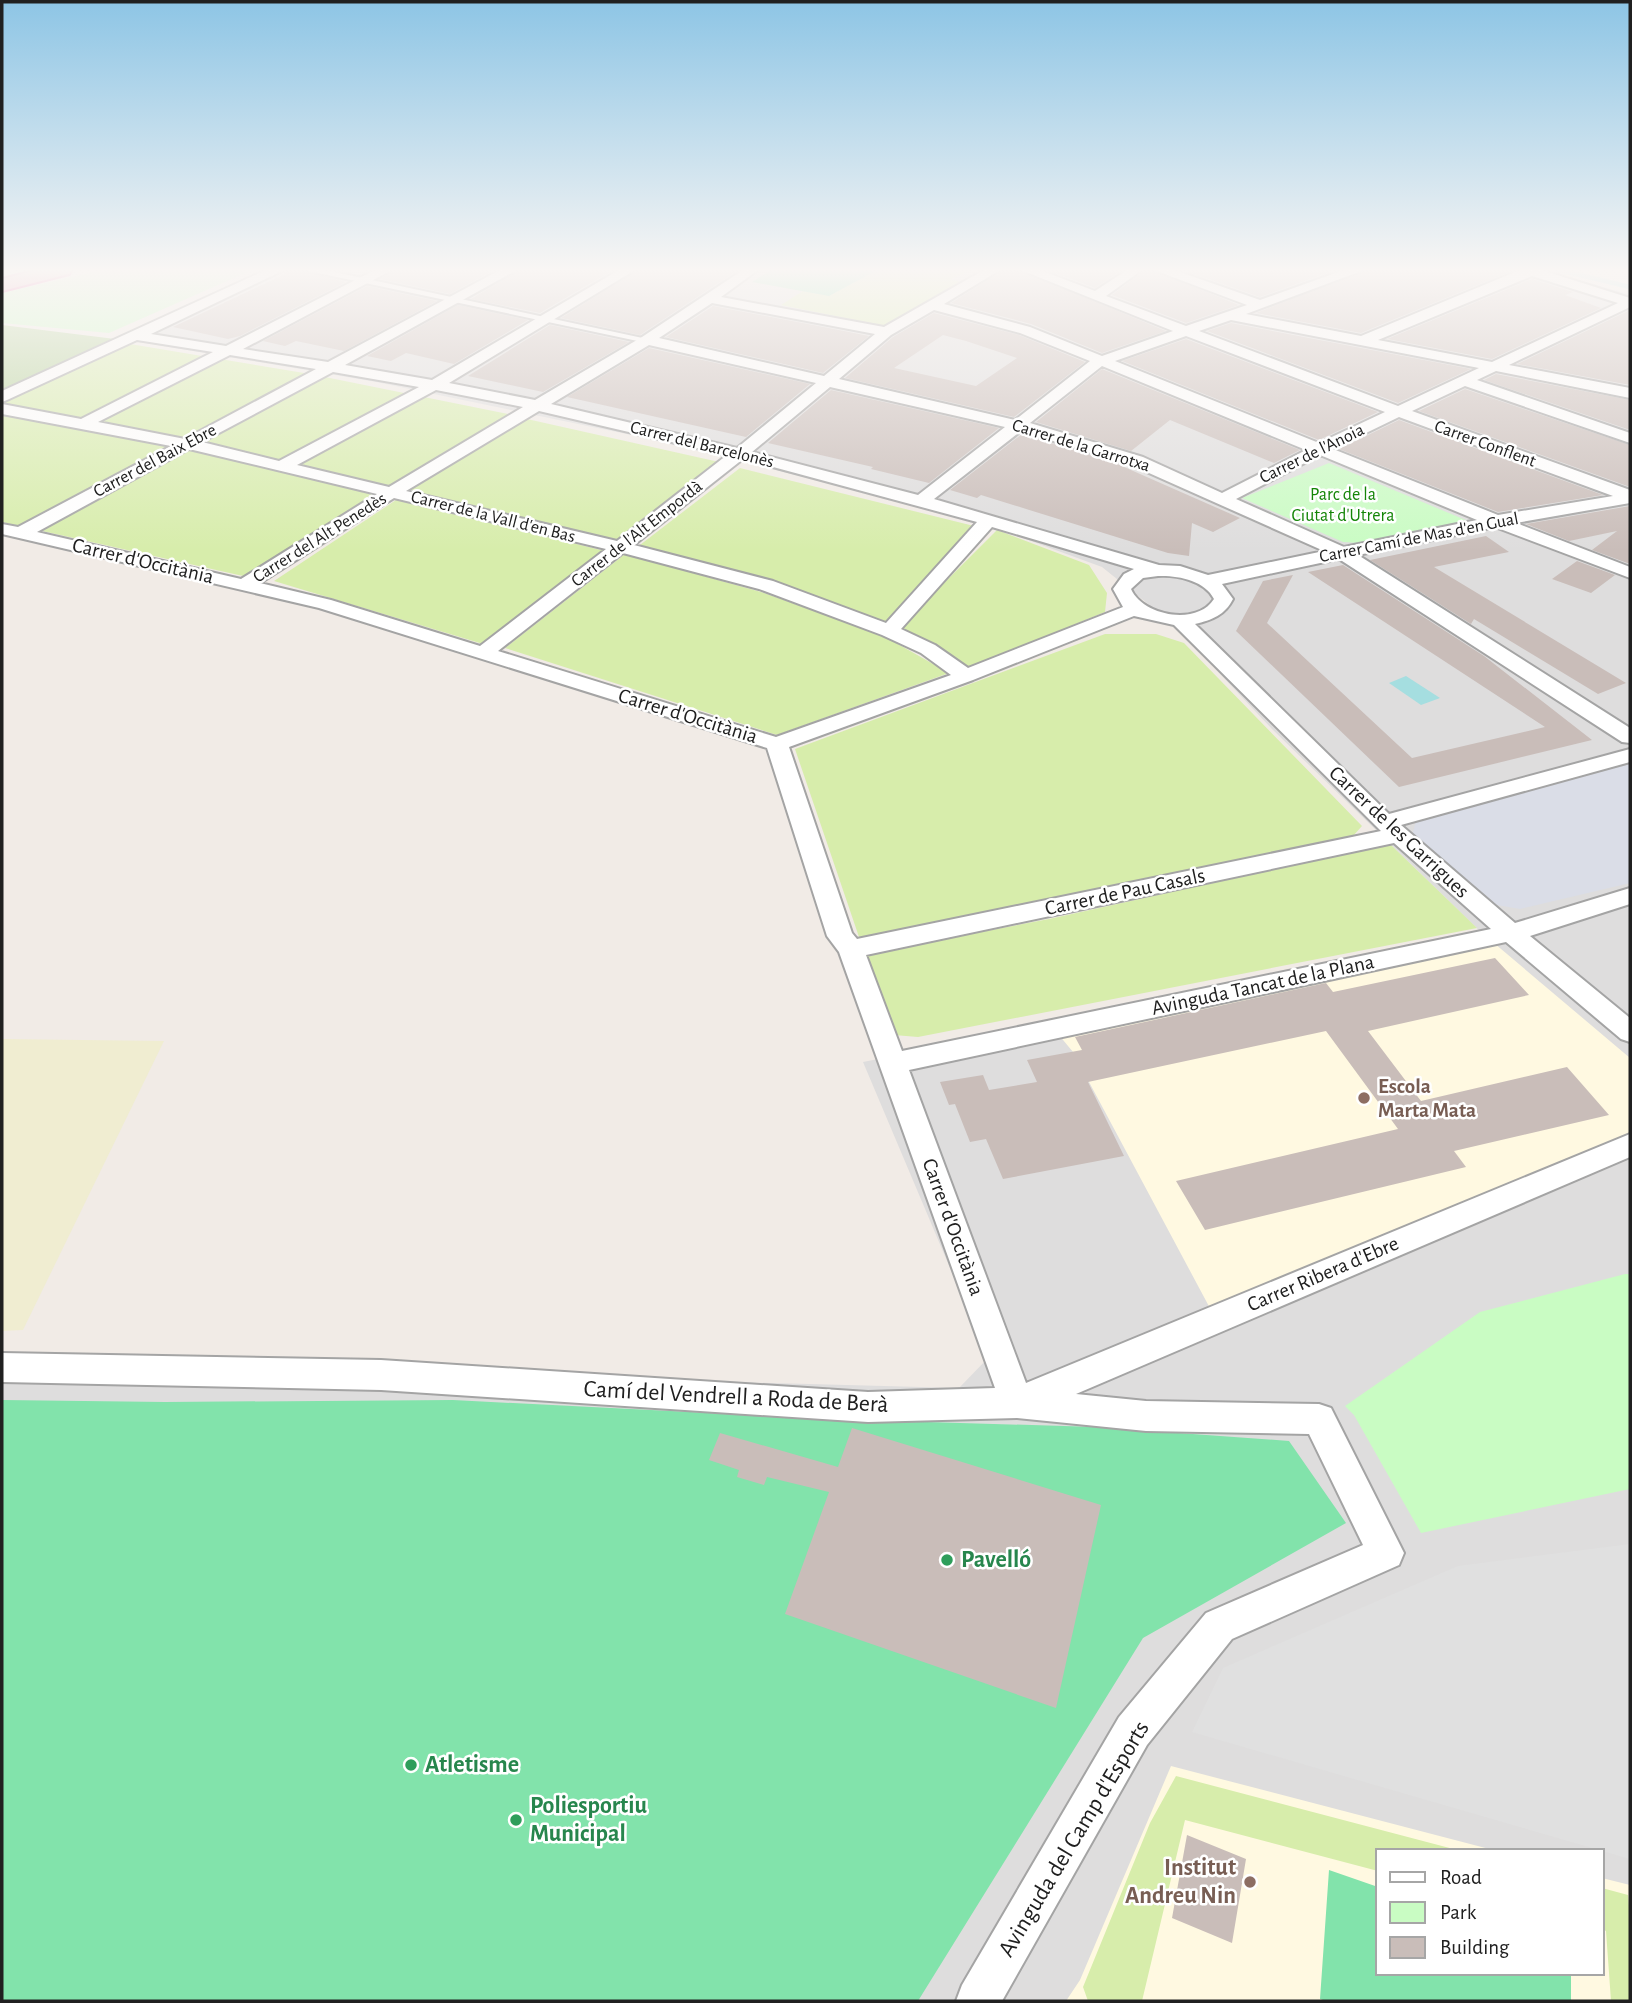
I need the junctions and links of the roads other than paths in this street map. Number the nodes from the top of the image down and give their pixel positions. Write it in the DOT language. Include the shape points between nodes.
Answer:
graph roads {
  1 [pos="73,363"];
  2 [pos="205,363"];
  3 [pos="304,363"];
  4 [pos="339,363"];
  5 [pos="474,363"];
  6 [pos="608,363"];
  7 [pos="746,363"];
  8 [pos="848,363"];
  9 [pos="1096,363"];
  10 [pos="1102,363"];
  11 [pos="1274,363"];
  12 [pos="1477,363"];
  13 [pos="1502,363"];
  14 [pos="1495,367"];
  15 [pos="331,368"];
  16 [pos="1465,381"];
  17 [pos="825,382"];
  18 [pos="432,385"];
  19 [pos="1630,393"];
  20 [pos="2,397"];
  21 [pos="538,406"];
  22 [pos="2,409"];
  23 [pos="1399,412"];
  24 [pos="83,424"];
  25 [pos="1016,425"];
  26 [pos="1630,438"];
  27 [pos="188,444"];
  28 [pos="1318,450"];
  29 [pos="739,453"];
  30 [pos="282,466"];
  31 [pos="392,492"];
  32 [pos="1630,497"];
  33 [pos="1223,499"];
  34 [pos="923,500"];
  35 [pos="989,519"];
  36 [pos="1496,521"];
  37 [pos="12,531"];
  38 [pos="1059,540"];
  39 [pos="620,547"];
  40 [pos="1342,553"];
  41 [pos="1158,570"];
  42 [pos="1630,573"];
  43 [pos="1208,581"];
  44 [pos="1124,583"];
  45 [pos="246,584"];
  46 [pos="1136,608"];
  47 [pos="1179,619"];
  48 [pos="889,631"];
  49 [pos="485,652"];
  50 [pos="966,676"];
  51 [pos="1630,737"];
  52 [pos="777,744"];
  53 [pos="1630,755"];
  54 [pos="1392,828"];
  55 [pos="1630,896"];
  56 [pos="1510,933"];
  57 [pos="851,949"];
  58 [pos="1630,1032"];
  59 [pos="889,1054"];
  60 [pos="1630,1145"];
  61 [pos="2,1368"];
  62 [pos="1017,1403"];
  63 [pos="1386,1553"];
  64 [pos="978,2001"];
  1 -- 20 [label="street"];
  2 -- 24 [label="street"];
  3 -- 15 [label="street, Carrer del Barcelonès"];
  4 -- 15 [label="street, Carrer del Baix Ebre"];
  5 -- 18 [label="street"];
  6 -- 21 [label="street, Carrer del Alt Penedès"];
  7 -- 17 [label="street, Carrer de la Garrotxa"];
  8 -- 17 [label="street, Carrer de l'Alt Empordà"];
  9 -- 25 [label="street"];
  10 -- 28 [label="street"];
  11 -- 23 [label="street, Carrer Conflent"];
  12 -- 14 [label="street"];
  13 -- 14 [label="street, Carrer de l'Anoia"];
  14 -- 16 [label="street, Carrer de l'Anoia"];
  14 -- 19 [label="street"];
  15 -- 18 [label="street, Carrer del Barcelonès"];
  15 -- 27 [label="street, Carrer del Baix Ebre"];
  16 -- 23 [label="street, Carrer de l'Anoia"];
  16 -- 26 [label="street"];
  17 -- 25 [label="street, Carrer de la Garrotxa"];
  17 -- 29 [label="street, Carrer de l'Alt Empordà"];
  18 -- 21 [label="street, Carrer del Barcelonès"];
  18 -- 30 [label="street"];
  21 -- 29 [label="street, Carrer del Barcelonès"];
  21 -- 31 [label="street, Carrer del Alt Penedès"];
  22 -- 24 [label="street, Carrer de la Vall d'en Bas"];
  23 -- 28 [label="street, Carrer de l'Anoia"];
  23 -- 32 [label="street, Carrer Conflent"];
  24 -- 27 [label="street, Carrer de la Vall d'en Bas"];
  25 -- 33 [label="street, Carrer de la Garrotxa" via="1137,461"];
  25 -- 34 [label="street"];
  27 -- 30 [label="street, Carrer de la Vall d'en Bas"];
  27 -- 37 [label="street, Carrer del Baix Ebre"];
  28 -- 33 [label="street, Carrer de l'Anoia"];
  28 -- 36 [label="street"];
  29 -- 34 [label="street, Carrer del Barcelonès"];
  29 -- 39 [label="street, Carrer de l'Alt Empordà"];
  30 -- 31 [label="street, Carrer de la Vall d'en Bas"];
  31 -- 39 [label="street, Carrer de la Vall d'en Bas"];
  31 -- 45 [label="street, Carrer del Alt Penedès"];
  32 -- 36 [label="street, Carrer Camí de Mas d'en Gual"];
  33 -- 40 [label="street, Carrer de la Garrotxa"];
  34 -- 35 [label="street, Carrer del Barcelonès"];
  35 -- 38 [label="street, Carrer del Barcelonès"];
  35 -- 48 [label="street"];
  36 -- 40 [label="street, Carrer Camí de Mas d'en Gual"];
  36 -- 42 [label="street"];
  37 -- 45 [label="street, Carrer d'Occitània"];
  38 -- 41 [label="street, Carrer del Barcelonès"];
  38 -- 44 [label="street, Carrer del Barcelonès" via="1093,557"];
  39 -- 48 [label="street, Carrer de la Vall d'en Bas" via="766,585"];
  39 -- 49 [label="street, Carrer de l'Alt Empordà"];
  40 -- 43 [label="street, Carrer Camí de Mas d'en Gual"];
  40 -- 51 [label="street, Carrer de la Garrotxa"];
  41 -- 43 [label="street, Carrer del Barcelonès" via="1185,572"];
  41 -- 44 [label="street" via="1137,574"];
  43 -- 47 [label="street" via="1222,598 1219,606 1210,613"];
  44 -- 46 [label="street" via="1123,596"];
  45 -- 49 [label="street, Carrer d'Occitània"];
  46 -- 47 [label="street"];
  46 -- 50 [label="street"];
  47 -- 54 [label="street, Carrer de les Garrigues"];
  48 -- 50 [label="street, Carrer de la Vall d'en Bas" via="928,649"];
  49 -- 52 [label="street, Carrer d'Occitània"];
  50 -- 52 [label="street"];
  52 -- 57 [label="street, Carrer d'Occitània" via="840,936"];
  53 -- 54 [label="street, Carrer de Pau Casals"];
  54 -- 56 [label="street, Carrer de les Garrigues"];
  54 -- 57 [label="street, Carrer de Pau Casals"];
  55 -- 56 [label="street, Avinguda Tancat de la Plana"];
  56 -- 58 [label="street, Carrer de les Garrigues"];
  56 -- 59 [label="street, Avinguda Tancat de la Plana"];
  57 -- 59 [label="street, Carrer d'Occitània"];
  59 -- 62 [label="street, Carrer d'Occitània"];
  60 -- 62 [label="street, Carrer Ribera d'Ebre"];
  61 -- 62 [label="street, Camí del Vendrell a Roda de Berà" via="381,1376 868,1407"];
  62 -- 63 [label="street, Camí del Vendrell a Roda de Berà" via="1146,1416 1319,1419"];
  63 -- 64 [label="street, Avinguda del Camp d'Esports" via="1219,1626 1133,1731"];
}
